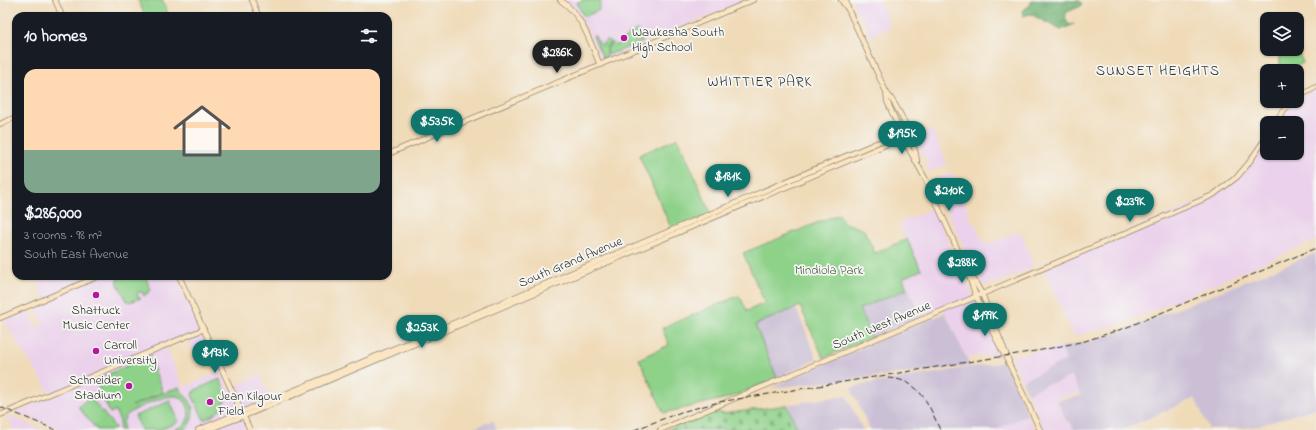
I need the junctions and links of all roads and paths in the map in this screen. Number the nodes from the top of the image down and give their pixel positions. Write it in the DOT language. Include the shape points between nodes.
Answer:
graph roads {
  1 [pos="55,0"];
  2 [pos="252,0"];
  3 [pos="560,0"];
  4 [pos="753,0"];
  5 [pos="841,0"];
  6 [pos="846,0"];
  7 [pos="848,9"];
  8 [pos="60,12"];
  9 [pos="256,12"];
  10 [pos="600,65"];
  11 [pos="1316,87"];
  12 [pos="886,92"];
  13 [pos="1304,94"];
  14 [pos="1286,108"];
  15 [pos="1280,116"];
  16 [pos="12,119"];
  17 [pos="0,124"];
  18 [pos="907,130"];
  19 [pos="902,135"];
  20 [pos="909,135"];
  21 [pos="1260,146"];
  22 [pos="392,152"];
  23 [pos="918,163"];
  24 [pos="966,268"];
  25 [pos="90,280"];
  26 [pos="181,280"];
  27 [pos="982,294"];
  28 [pos="976,296"];
  29 [pos="0,318"];
  30 [pos="204,329"];
  31 [pos="1011,368"];
  32 [pos="243,414"];
  33 [pos="0,415"];
  34 [pos="198,430"];
  35 [pos="207,430"];
  36 [pos="250,430"];
  37 [pos="660,430"];
  38 [pos="1040,430"];
  1 -- 8 [label="street"];
  2 -- 9 [label="street"];
  3 -- 10 [label="street" via="576,15"];
  4 -- 10 [label="street"];
  5 -- 7 [label="street"];
  6 -- 7 [label="street"];
  7 -- 12 [label="street"];
  10 -- 22 [label="street"];
  11 -- 13 [label="street"];
  12 -- 18 [label="street"];
  12 -- 19 [label="street" via="887,101"];
  14 -- 15 [label="street"];
  16 -- 17 [label="street"];
  18 -- 19 [label="street, South Grand Avenue"];
  18 -- 20 [label="street"];
  19 -- 20 [label="street, South Grand Avenue"];
  19 -- 23 [label="street"];
  19 -- 32 [label="street, South Grand Avenue"];
  20 -- 23 [label="street"];
  21 -- 27 [label="street, South West Avenue" via="1237,178 1214,195"];
  23 -- 24 [label="street"];
  24 -- 27 [label="street"];
  24 -- 28 [label="street"];
  25 -- 29 [label="street"];
  26 -- 30 [label="street"];
  27 -- 28 [label="street, South West Avenue"];
  27 -- 31 [label="street"];
  28 -- 31 [label="street"];
  28 -- 37 [label="street, South West Avenue"];
  30 -- 32 [label="street"];
  30 -- 33 [label="street"];
  31 -- 38 [label="street"];
  32 -- 34 [label="street"];
  32 -- 35 [label="street"];
  32 -- 36 [label="street"];
}
